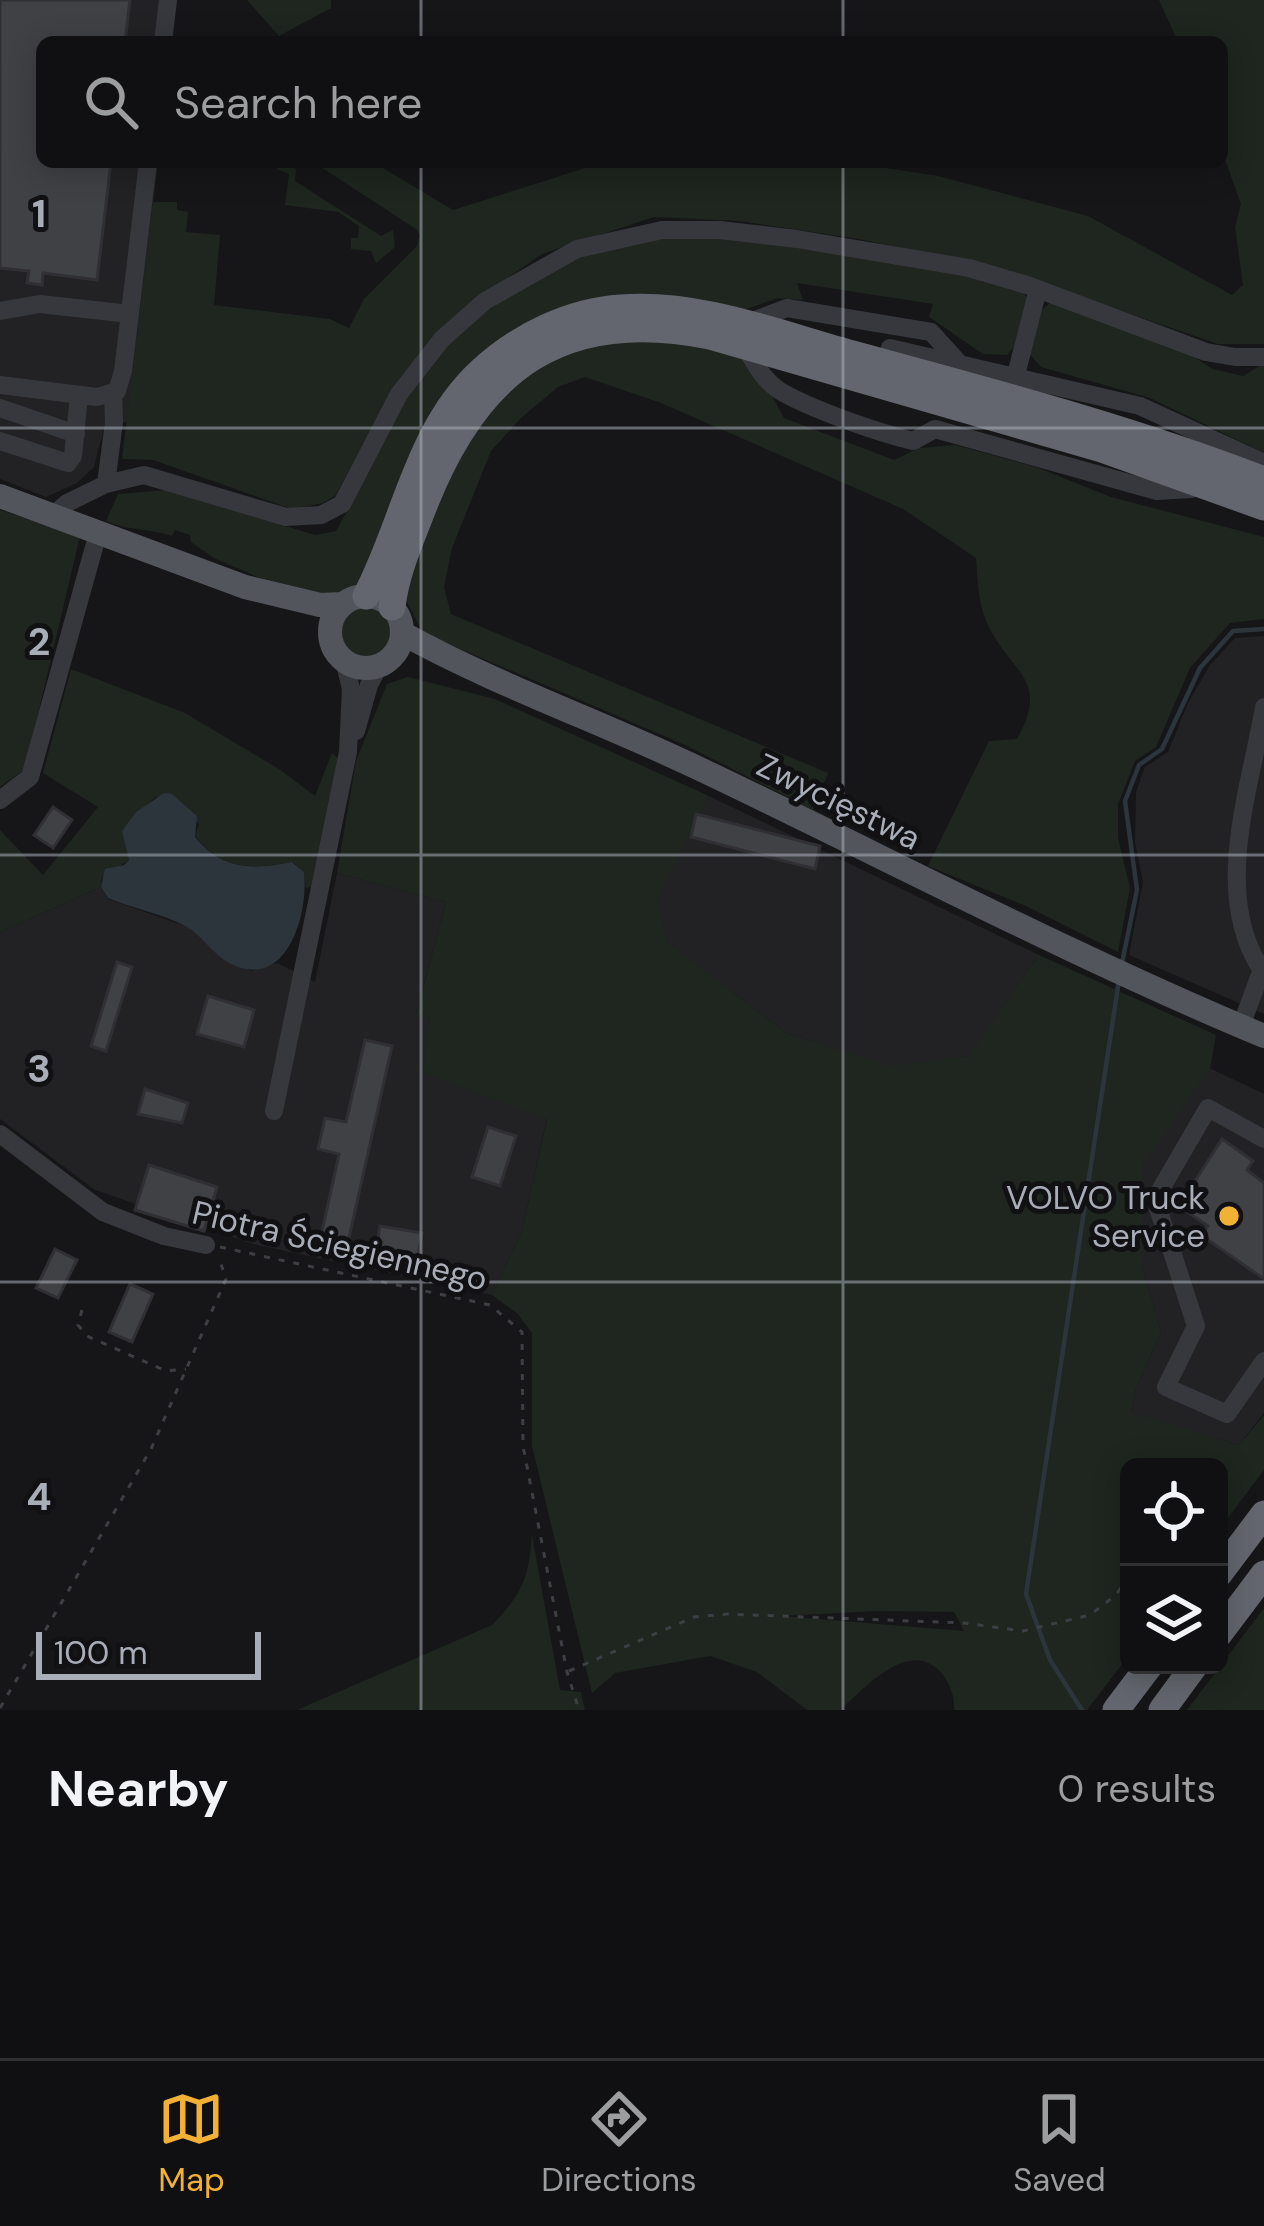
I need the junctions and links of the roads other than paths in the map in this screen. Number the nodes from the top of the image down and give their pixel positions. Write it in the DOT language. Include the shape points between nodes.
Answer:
graph roads {
  1 [pos="168,0"];
  2 [pos="164,36"];
  3 [pos="147,168"];
  4 [pos="1038,289"];
  5 [pos="0,311"];
  6 [pos="130,314"];
  7 [pos="758,319"];
  8 [pos="890,348"];
  9 [pos="750,355"];
  10 [pos="1264,357"];
  11 [pos="959,363"];
  12 [pos="1016,375"];
  13 [pos="79,394"];
  14 [pos="113,394"];
  15 [pos="1,398"];
  16 [pos="76,434"];
  17 [pos="0,441"];
  18 [pos="1264,463"];
  19 [pos="1264,480"];
  20 [pos="106,484"];
  21 [pos="1192,489"];
  22 [pos="0,496"];
  23 [pos="1264,507"];
  24 [pos="53,515"];
  25 [pos="98,532"];
  26 [pos="244,587"];
  27 [pos="376,610"];
  28 [pos="330,637"];
  29 [pos="344,660"];
  30 [pos="385,662"];
  31 [pos="488,678"];
  32 [pos="1264,707"];
  33 [pos="348,752"];
  34 [pos="0,800"];
  35 [pos="1256,806"];
  36 [pos="1263,966"];
  37 [pos="1252,1031"];
  38 [pos="274,1111"];
  39 [pos="0,1134"];
  40 [pos="1264,1139"];
  41 [pos="206,1245"];
  42 [pos="1264,1361"];
  43 [pos="1264,1514"];
  44 [pos="1225,1566"];
  45 [pos="1264,1574"];
  46 [pos="1228,1622"];
  47 [pos="1143,1674"];
  48 [pos="1189,1674"];
  49 [pos="1116,1710"];
  50 [pos="1162,1710"];
  1 -- 2 [label="street"];
  3 -- 6 [label="street"];
  4 -- 10 [label="street" via="1207,352"];
  4 -- 12 [label="street"];
  4 -- 20 [label="street" via="969,268 797,239 662,230 577,249 485,301 399,394 342,504 321,515 286,517 144,475"];
  5 -- 6 [label="street" via="40,304"];
  6 -- 14 [label="street"];
  7 -- 11 [label="street" via="787,308 932,332"];
  8 -- 11 [label="street"];
  9 -- 21 [label="street" via="779,390 891,435 913,441 947,432 1157,491"];
  11 -- 12 [label="street"];
  12 -- 18 [label="street" via="1140,406"];
  13 -- 14 [label="street"];
  13 -- 15 [label="street"];
  13 -- 16 [label="street"];
  14 -- 20 [label="street"];
  15 -- 16 [label="street"];
  16 -- 17 [label="street" via="64,464"];
  19 -- 27 [label="highway" via="1160,440 733,321 617,308 527,338 460,394 422,459"];
  20 -- 24 [label="street"];
  22 -- 24 [label="main road, Zwycięstwa"];
  23 -- 27 [label="highway" via="1117,454 710,335 621,328 530,358 486,395 439,470 395,583"];
  24 -- 25 [label="main road, Zwycięstwa"];
  25 -- 26 [label="main road, Zwycięstwa"];
  25 -- 34 [label="street" via="30,777"];
  26 -- 27 [label="main road, Zwycięstwa"];
  26 -- 28 [label="main road, Zwycięstwa"];
  27 -- 28 [label="main road" via="334,617"];
  27 -- 30 [label="main road" via="399,647"];
  27 -- 31 [label="main road, Zwycięstwa"];
  28 -- 29 [label="main road"];
  29 -- 30 [label="main road" via="364,668"];
  29 -- 33 [label="street"];
  30 -- 31 [label="main road, Zwycięstwa" via="415,660"];
  30 -- 33 [label="street" via="369,685"];
  31 -- 37 [label="main road, Zwycięstwa" via="701,769"];
  32 -- 35 [label="street"];
  33 -- 38 [label="street"];
  35 -- 36 [label="street" via="1235,895 1243,932"];
  36 -- 37 [label="street"];
  39 -- 41 [label="street, Piotra Ściegiennego" via="103,1212"];
  40 -- 42 [label="street" via="1208,1108 1155,1199 1196,1326 1166,1387 1227,1414"];
  43 -- 44 [label="highway"];
  45 -- 46 [label="highway"];
  47 -- 49 [label="highway"];
  48 -- 50 [label="highway"];
}
